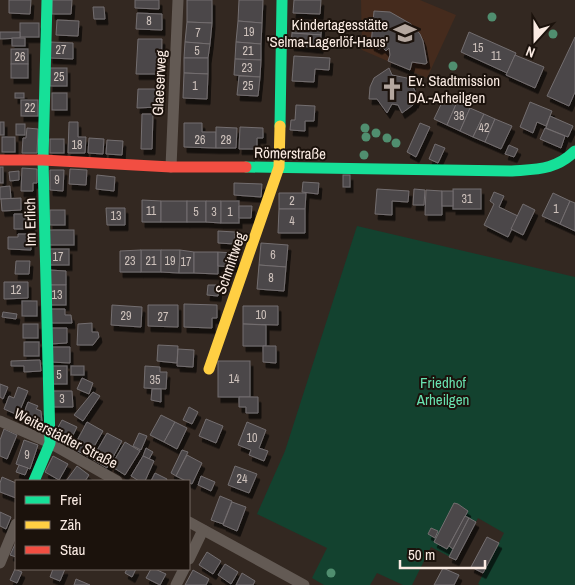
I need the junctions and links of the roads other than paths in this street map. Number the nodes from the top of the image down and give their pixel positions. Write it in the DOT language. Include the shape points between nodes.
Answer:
graph roads {
  1 [pos="47,0"];
  2 [pos="178,0"];
  3 [pos="282,0"];
  4 [pos="575,151"];
  5 [pos="0,160"];
  6 [pos="44,160"];
  7 [pos="171,167"];
  8 [pos="279,167"];
  9 [pos="209,369"];
  10 [pos="0,420"];
  11 [pos="50,443"];
  12 [pos="34,480"];
  13 [pos="115,480"];
  14 [pos="190,523"];
  15 [pos="15,526"];
  16 [pos="203,530"];
  17 [pos="190,557"];
  18 [pos="0,564"];
  19 [pos="184,570"];
  20 [pos="176,585"];
  21 [pos="304,585"];
  1 -- 6 [label="street, Im Erlich"];
  2 -- 7 [label="street, Glaeserweg"];
  3 -- 8 [label="street"];
  4 -- 8 [label="street, Römerstraße" via="566,160 536,170 457,172"];
  5 -- 6 [label="street, Römerstraße"];
  6 -- 7 [label="street, Römerstraße"];
  6 -- 11 [label="street, Im Erlich"];
  7 -- 8 [label="street, Römerstraße"];
  8 -- 9 [label="street, Schmittweg"];
  10 -- 11 [label="street, Weiterstädter Straße"];
  11 -- 12 [label="street"];
  11 -- 13 [label="street, Weiterstädter Straße"];
  14 -- 16 [label="street"];
  15 -- 18 [label="street"];
  16 -- 17 [label="street"];
  16 -- 21 [label="street"];
  19 -- 20 [label="street"];
}
